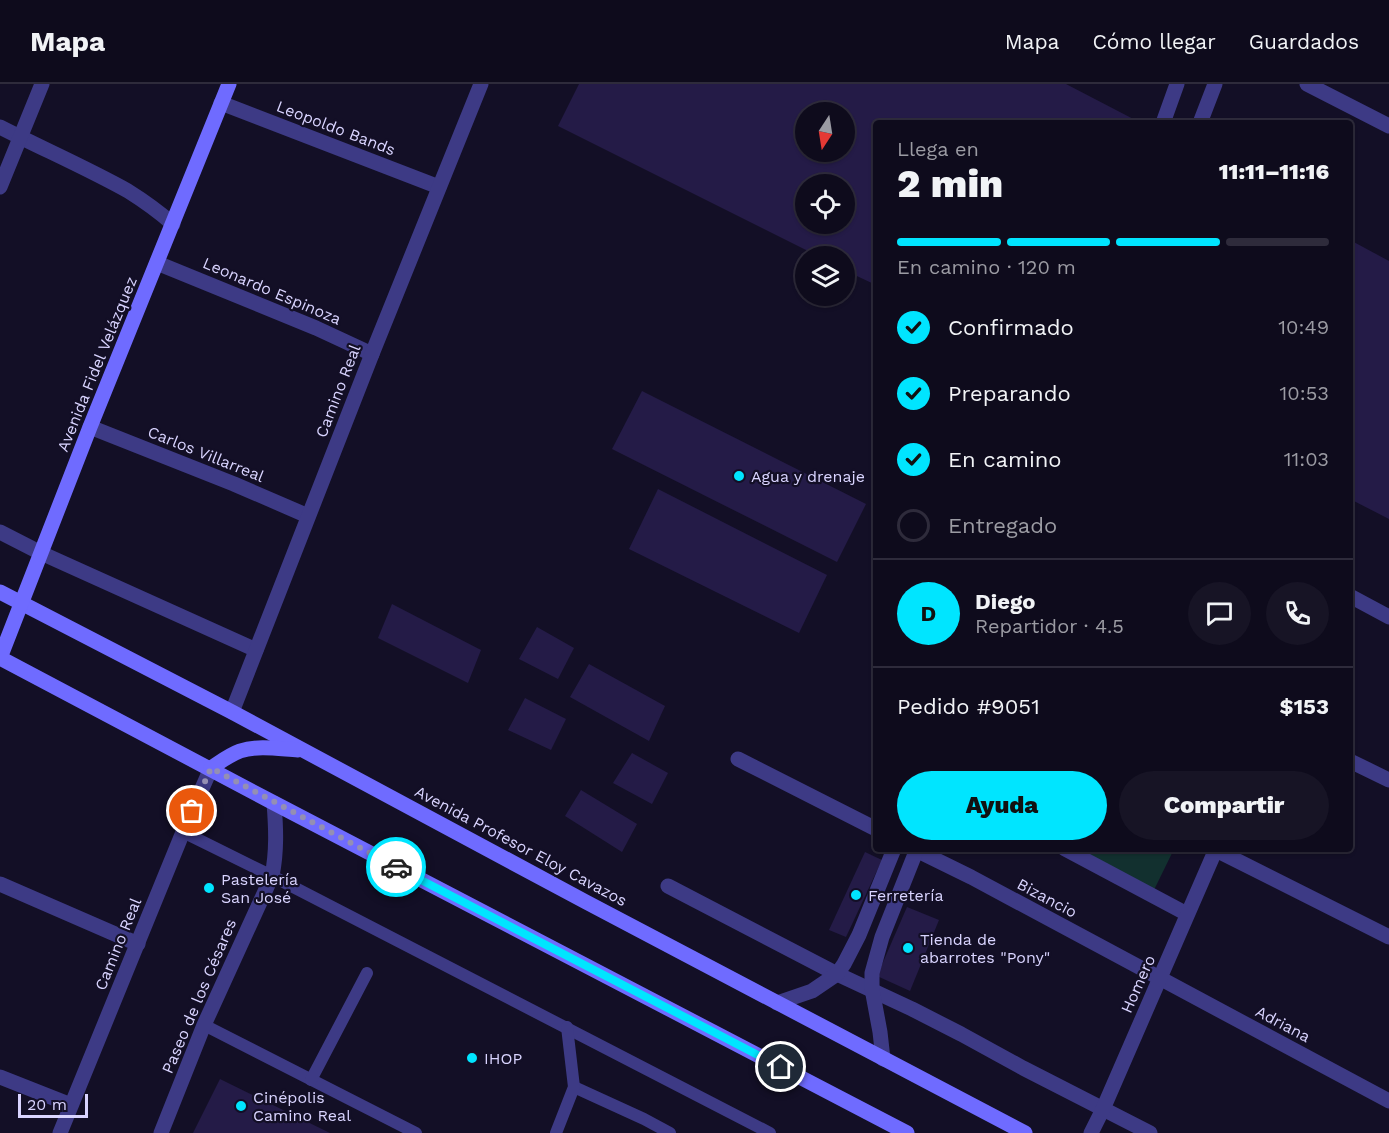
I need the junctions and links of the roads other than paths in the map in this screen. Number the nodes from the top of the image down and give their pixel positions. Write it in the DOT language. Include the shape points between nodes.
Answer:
graph roads {
  1 [pos="42,84"];
  2 [pos="229,84"];
  3 [pos="481,84"];
  4 [pos="1177,84"];
  5 [pos="1215,84"];
  6 [pos="1307,84"];
  7 [pos="221,104"];
  8 [pos="1164,120"];
  9 [pos="1201,120"];
  10 [pos="1389,126"];
  11 [pos="0,128"];
  12 [pos="21,138"];
  13 [pos="0,187"];
  14 [pos="439,187"];
  15 [pos="173,224"];
  16 [pos="157,263"];
  17 [pos="372,354"];
  18 [pos="90,427"];
  19 [pos="308,516"];
  20 [pos="0,532"];
  21 [pos="41,553"];
  22 [pos="0,592"];
  23 [pos="1353,598"];
  24 [pos="21,603"];
  25 [pos="1389,617"];
  26 [pos="256,650"];
  27 [pos="0,658"];
  28 [pos="232,712"];
  29 [pos="304,750"];
  30 [pos="738,759"];
  31 [pos="1353,762"];
  32 [pos="211,768"];
  33 [pos="1389,780"];
  34 [pos="274,803"];
  35 [pos="873,827"];
  36 [pos="183,832"];
  37 [pos="893,852"];
  38 [pos="915,852"];
  39 [pos="922,852"];
  40 [pos="1071,852"];
  41 [pos="1214,852"];
  42 [pos="1221,852"];
  43 [pos="272,876"];
  44 [pos="0,884"];
  45 [pos="668,886"];
  46 [pos="1187,914"];
  47 [pos="1389,937"];
  48 [pos="138,944"];
  49 [pos="367,973"];
  50 [pos="837,974"];
  51 [pos="1160,979"];
  52 [pos="872,989"];
  53 [pos="777,1003"];
  54 [pos="204,1025"];
  55 [pos="567,1027"];
  56 [pos="883,1059"];
  57 [pos="0,1077"];
  58 [pos="311,1080"];
  59 [pos="574,1087"];
  60 [pos="1389,1101"];
  61 [pos="71,1105"];
  62 [pos="1102,1109"];
  63 [pos="60,1133"];
  64 [pos="161,1133"];
  65 [pos="416,1133"];
  66 [pos="556,1133"];
  67 [pos="670,1133"];
  68 [pos="770,1133"];
  69 [pos="907,1133"];
  70 [pos="1025,1133"];
  71 [pos="1091,1133"];
  72 [pos="1150,1133"];
  1 -- 12 [label="street"];
  2 -- 7 [label="main road, Avenida Fidel Velázquez"];
  3 -- 14 [label="street, Camino Real"];
  4 -- 8 [label="street"];
  5 -- 9 [label="street"];
  6 -- 10 [label="street"];
  7 -- 14 [label="street, Leopoldo Bands"];
  7 -- 15 [label="main road, Avenida Fidel Velázquez"];
  11 -- 12 [label="street"];
  12 -- 13 [label="street"];
  12 -- 15 [label="street" via="130,192"];
  14 -- 17 [label="street, Camino Real"];
  15 -- 16 [label="main road, Avenida Fidel Velázquez"];
  16 -- 17 [label="street, Leonardo Espinoza"];
  16 -- 18 [label="main road, Avenida Fidel Velázquez"];
  17 -- 19 [label="street, Camino Real"];
  18 -- 19 [label="street, Carlos Villarreal"];
  18 -- 21 [label="main road, Avenida Fidel Velázquez"];
  19 -- 26 [label="street, Camino Real"];
  20 -- 21 [label="street"];
  21 -- 24 [label="main road, Avenida Fidel Velázquez"];
  21 -- 26 [label="street"];
  22 -- 24 [label="main road, Avenida Profesor Eloy Cavazos"];
  23 -- 25 [label="street"];
  24 -- 27 [label="main road, Avenida Fidel Velázquez"];
  24 -- 28 [label="main road, Avenida Profesor Eloy Cavazos"];
  26 -- 28 [label="street, Camino Real"];
  27 -- 32 [label="main road"];
  28 -- 29 [label="main road, Avenida Profesor Eloy Cavazos"];
  29 -- 32 [label="main road" via="242,750"];
  29 -- 53 [label="main road, Avenida Profesor Eloy Cavazos"];
  30 -- 35 [label="street"];
  31 -- 33 [label="street"];
  32 -- 34 [label="main road"];
  32 -- 36 [label="street, Camino Real"];
  34 -- 43 [label="street, Paseo de los Césares" via="276,841"];
  34 -- 69 [label="main road"];
  36 -- 43 [label="lane"];
  36 -- 48 [label="street, Camino Real"];
  37 -- 50 [label="street" via="859,935"];
  38 -- 52 [label="street" via="875,957"];
  39 -- 51 [label="street, Bizancio"];
  40 -- 46 [label="street"];
  41 -- 46 [label="street, Homero"];
  42 -- 47 [label="street"];
  43 -- 54 [label="street, Paseo de los Césares"];
  43 -- 55 [label="lane"];
  44 -- 48 [label="street"];
  45 -- 50 [label="street"];
  46 -- 51 [label="street, Homero"];
  48 -- 61 [label="street, Camino Real"];
  49 -- 58 [label="lane"];
  50 -- 52 [label="street"];
  50 -- 53 [label="street" via="812,991"];
  51 -- 60 [label="street, Adriana"];
  51 -- 62 [label="street, Homero"];
  52 -- 56 [label="street"];
  52 -- 62 [label="street"];
  53 -- 56 [label="main road, Avenida Profesor Eloy Cavazos"];
  54 -- 58 [label="lane"];
  54 -- 64 [label="street, Paseo de los Césares"];
  55 -- 59 [label="lane"];
  55 -- 68 [label="lane"];
  56 -- 70 [label="main road, Avenida Profesor Eloy Cavazos"];
  57 -- 61 [label="street"];
  58 -- 65 [label="lane"];
  59 -- 66 [label="lane"];
  59 -- 67 [label="lane"];
  61 -- 63 [label="street, Camino Real"];
  62 -- 71 [label="street, Homero"];
  62 -- 72 [label="street"];
}
